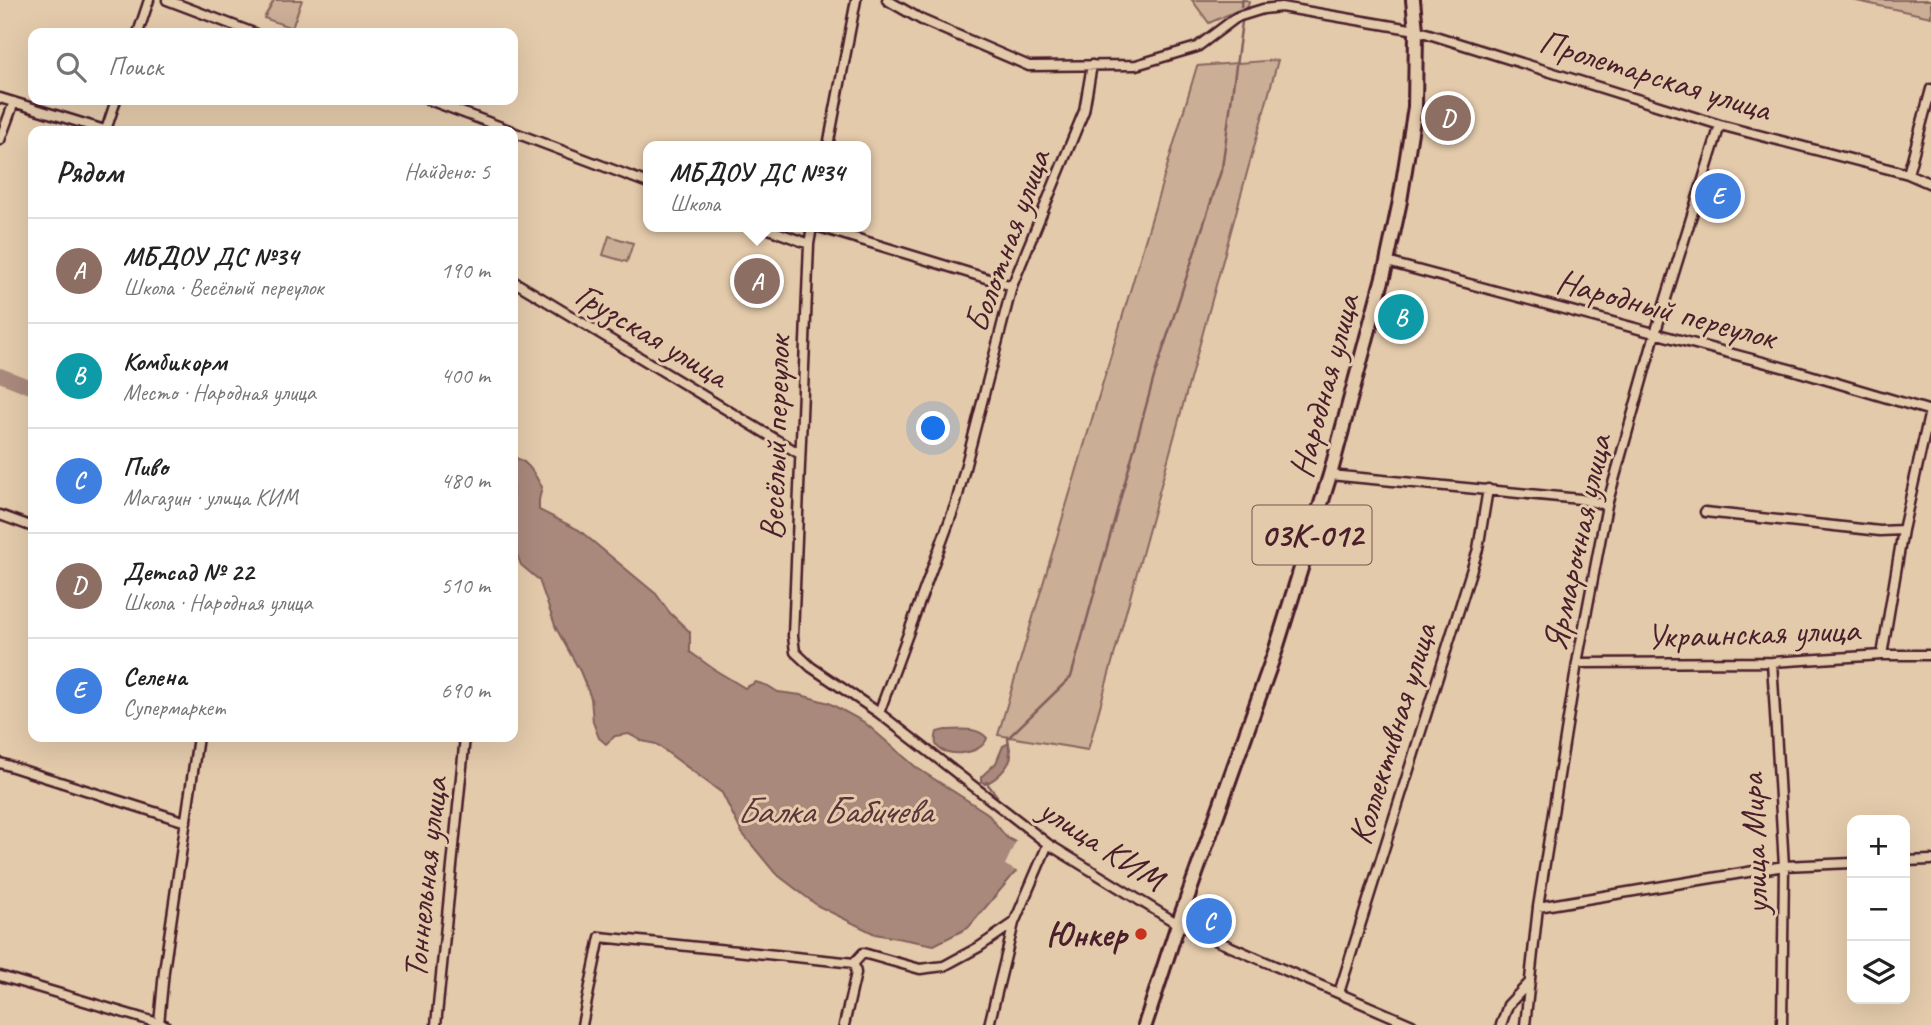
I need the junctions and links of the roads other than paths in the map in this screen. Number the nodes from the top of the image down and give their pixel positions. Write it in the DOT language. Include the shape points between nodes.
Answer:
graph roads {
  1 [pos="149,0"];
  2 [pos="167,0"];
  3 [pos="856,0"];
  4 [pos="887,0"];
  5 [pos="1413,0"];
  6 [pos="140,28"];
  7 [pos="241,28"];
  8 [pos="1416,30"];
  9 [pos="1091,65"];
  10 [pos="1931,89"];
  11 [pos="0,98"];
  12 [pos="15,102"];
  13 [pos="115,105"];
  14 [pos="442,105"];
  15 [pos="1720,124"];
  16 [pos="91,126"];
  17 [pos="108,126"];
  18 [pos="499,126"];
  19 [pos="518,133"];
  20 [pos="0,140"];
  21 [pos="829,141"];
  22 [pos="1908,174"];
  23 [pos="643,181"];
  24 [pos="1931,184"];
  25 [pos="777,232"];
  26 [pos="811,232"];
  27 [pos="835,232"];
  28 [pos="809,244"];
  29 [pos="1387,262"];
  30 [pos="518,284"];
  31 [pos="1012,286"];
  32 [pos="1655,334"];
  33 [pos="1930,411"];
  34 [pos="800,454"];
  35 [pos="1331,475"];
  36 [pos="1488,489"];
  37 [pos="1607,505"];
  38 [pos="1704,512"];
  39 [pos="0,515"];
  40 [pos="28,525"];
  41 [pos="1903,530"];
  42 [pos="795,652"];
  43 [pos="1882,655"];
  44 [pos="1931,655"];
  45 [pos="1772,662"];
  46 [pos="1577,663"];
  47 [pos="879,713"];
  48 [pos="197,742"];
  49 [pos="465,742"];
  50 [pos="0,763"];
  51 [pos="187,822"];
  52 [pos="1048,844"];
  53 [pos="1931,860"];
  54 [pos="1910,861"];
  55 [pos="1847,863"];
  56 [pos="1784,866"];
  57 [pos="1538,907"];
  58 [pos="1014,923"];
  59 [pos="1178,924"];
  60 [pos="854,963"];
  61 [pos="0,976"];
  62 [pos="1530,982"];
  63 [pos="1339,993"];
  64 [pos="132,1020"];
  65 [pos="162,1024"];
  66 [pos="436,1025"];
  67 [pos="582,1025"];
  68 [pos="844,1025"];
  69 [pos="989,1025"];
  70 [pos="1145,1025"];
  71 [pos="1412,1025"];
  72 [pos="1502,1025"];
  73 [pos="1525,1025"];
  74 [pos="1782,1025"];
  1 -- 6 [label="street"];
  2 -- 7 [label="street"];
  3 -- 21 [label="street"];
  4 -- 9 [label="street, Пролетарская улица" via="922,20 1030,65"];
  5 -- 8 [label="main road, 03К-012"];
  8 -- 9 [label="street, Пролетарская улица" via="1281,7 1237,17 1197,47 1136,65"];
  8 -- 15 [label="street, Пролетарская улица"];
  8 -- 29 [label="main road, Народная улица / 03К-012" via="1415,107"];
  9 -- 31 [label="street, Болотная улица" via="1084,110"];
  10 -- 22 [label="street"];
  11 -- 12 [label="street"];
  12 -- 16 [label="street"];
  12 -- 20 [label="street"];
  13 -- 17 [label="street"];
  14 -- 18 [label="street"];
  15 -- 22 [label="street, Пролетарская улица"];
  15 -- 32 [label="street, Ярмарочная улица"];
  19 -- 23 [label="street"];
  22 -- 24 [label="street, Пролетарская улица"];
  25 -- 28 [label="street"];
  26 -- 28 [label="street, Весёлый переулок"];
  27 -- 31 [label="street"];
  28 -- 34 [label="street, Весёлый переулок"];
  29 -- 32 [label="street, Народный переулок"];
  29 -- 35 [label="main road, Народная улица / 03К-012"];
  30 -- 34 [label="street, Грузская улица"];
  31 -- 47 [label="street, Болотная улица" via="956,503"];
  32 -- 33 [label="street, Народный переулок"];
  32 -- 37 [label="street, Ярмарочная улица"];
  33 -- 41 [label="street"];
  34 -- 42 [label="street, Весёлый переулок"];
  35 -- 36 [label="street"];
  35 -- 59 [label="main road, Народная улица / 03К-012" via="1275,652"];
  36 -- 37 [label="street"];
  36 -- 63 [label="street, Коллективная улица" via="1478,549"];
  37 -- 46 [label="street, Ярмарочная улица"];
  38 -- 41 [label="street"];
  39 -- 40 [label="street"];
  41 -- 43 [label="street"];
  42 -- 47 [label="street, улица КИМ"];
  43 -- 44 [label="street, Украинская улица"];
  43 -- 45 [label="street, Украинская улица"];
  45 -- 46 [label="street, Украинская улица"];
  45 -- 56 [label="street, улица Мира"];
  46 -- 57 [label="street, Ярмарочная улица"];
  47 -- 52 [label="street, улица КИМ"];
  48 -- 51 [label="street"];
  49 -- 66 [label="street, Тоннельная улица"];
  50 -- 51 [label="street"];
  51 -- 65 [label="street" via="164,971"];
  52 -- 58 [label="street"];
  52 -- 59 [label="street, улица КИМ"];
  53 -- 54 [label="street"];
  55 -- 56 [label="street"];
  56 -- 57 [label="street"];
  56 -- 74 [label="street, улица Мира"];
  57 -- 62 [label="street, Ярмарочная улица"];
  58 -- 60 [label="street" via="944,966 920,969 863,953"];
  58 -- 69 [label="street"];
  59 -- 63 [label="street, улица КИМ"];
  59 -- 70 [label="main road, Народная улица / 03К-012"];
  60 -- 67 [label="street" via="600,937"];
  60 -- 68 [label="street" via="856,973"];
  61 -- 64 [label="street"];
  62 -- 72 [label="street" via="1508,1005"];
  62 -- 73 [label="street, Ярмарочная улица"];
  63 -- 71 [label="street, улица КИМ"];
  64 -- 65 [label="street"];
}
